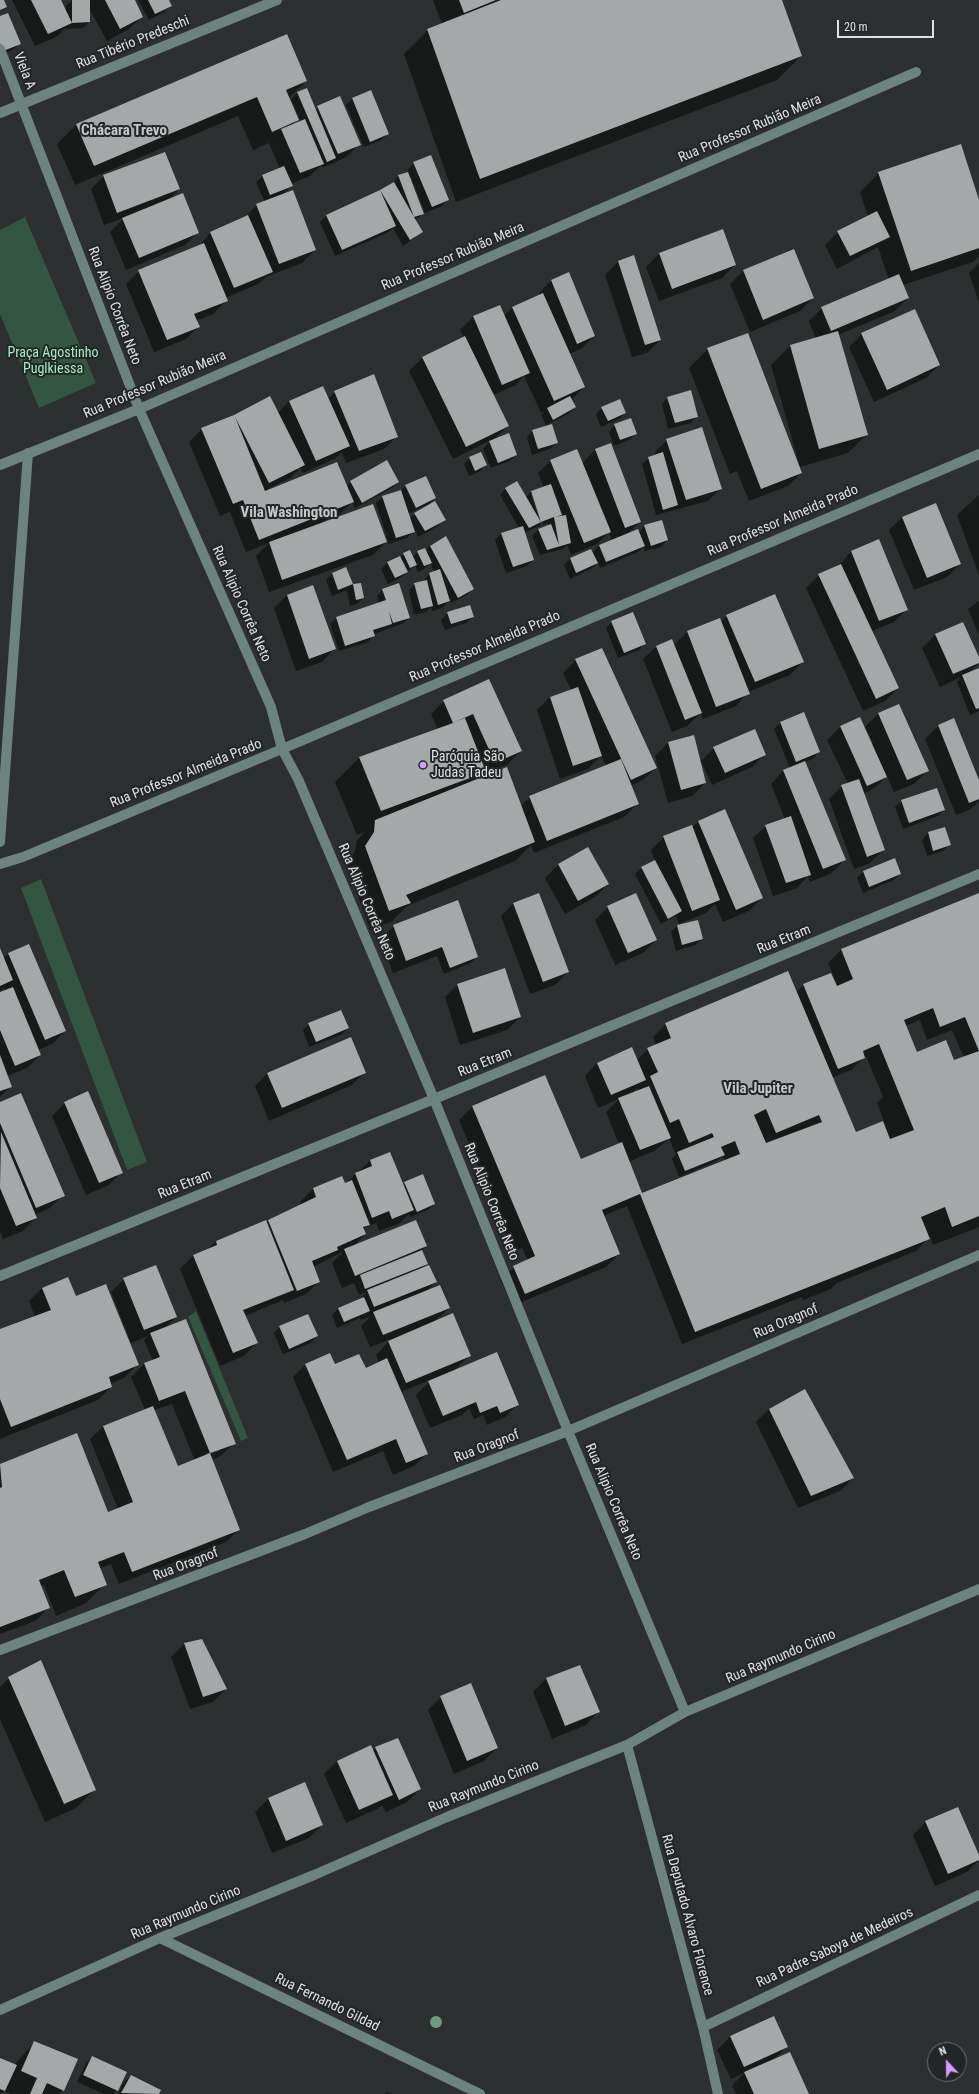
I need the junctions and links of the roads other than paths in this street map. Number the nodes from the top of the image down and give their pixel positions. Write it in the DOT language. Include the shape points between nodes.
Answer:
graph roads {
  1 [pos="278,0"];
  2 [pos="0,49"];
  3 [pos="916,72"];
  4 [pos="21,104"];
  5 [pos="0,113"];
  6 [pos="139,409"];
  7 [pos="28,453"];
  8 [pos="979,454"];
  9 [pos="0,465"];
  10 [pos="282,749"];
  11 [pos="0,842"];
  12 [pos="0,864"];
  13 [pos="979,874"];
  14 [pos="434,1099"];
  15 [pos="979,1255"];
  16 [pos="0,1276"];
  17 [pos="568,1431"];
  18 [pos="979,1589"];
  19 [pos="0,1650"];
  20 [pos="685,1712"];
  21 [pos="627,1745"];
  22 [pos="979,1895"];
  23 [pos="160,1938"];
  24 [pos="0,2010"];
  25 [pos="703,2027"];
  26 [pos="480,2094"];
  27 [pos="718,2094"];
  1 -- 4 [label="street, Rua Tibério Predeschi"];
  2 -- 4 [label="street, Viela A"];
  3 -- 6 [label="street, Rua Professor Rubião Meira"];
  4 -- 5 [label="street, Rua Tibério Predeschi"];
  4 -- 6 [label="street, Rua Alipio Corrêa Neto"];
  6 -- 7 [label="street, Rua Professor Rubião Meira"];
  6 -- 10 [label="street, Rua Alipio Corrêa Neto" via="271,708"];
  7 -- 9 [label="street, Rua Professor Rubião Meira"];
  7 -- 11 [label="street"];
  8 -- 10 [label="street, Rua Professor Almeida Prado"];
  10 -- 12 [label="street, Rua Professor Almeida Prado" via="23,857"];
  10 -- 14 [label="street, Rua Alipio Corrêa Neto" via="298,779"];
  13 -- 14 [label="street, Rua Etram"];
  14 -- 16 [label="street, Rua Etram"];
  14 -- 17 [label="street, Rua Alipio Corrêa Neto"];
  15 -- 17 [label="street, Rua Oragnof"];
  17 -- 19 [label="street, Rua Oragnof"];
  17 -- 20 [label="street, Rua Alipio Corrêa Neto"];
  18 -- 20 [label="street, Rua Raymundo Cirino"];
  20 -- 21 [label="street, Rua Raymundo Cirino"];
  21 -- 23 [label="street, Rua Raymundo Cirino" via="447,1816 314,1875"];
  21 -- 25 [label="street, Rua Deputado Alvaro Florence"];
  22 -- 25 [label="street, Rua Padre Saboya de Medeiros"];
  23 -- 24 [label="street, Rua Raymundo Cirino"];
  23 -- 26 [label="street, Rua Fernando Gildad"];
  25 -- 27 [label="street, Rua Deputado Alvaro Florence"];
}
